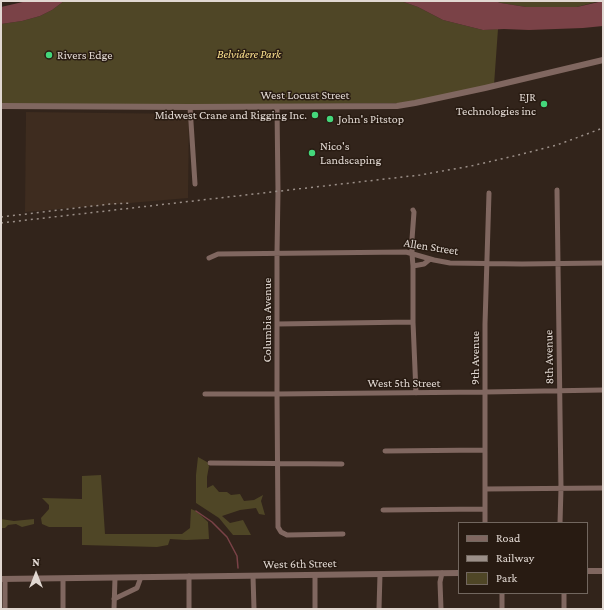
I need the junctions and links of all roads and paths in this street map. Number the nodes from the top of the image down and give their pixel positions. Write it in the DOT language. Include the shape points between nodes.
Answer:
graph roads {
  1 [pos="603,60"];
  2 [pos="1,106"];
  3 [pos="190,107"];
  4 [pos="277,107"];
  5 [pos="195,184"];
  6 [pos="557,190"];
  7 [pos="489,192"];
  8 [pos="413,210"];
  9 [pos="277,252"];
  10 [pos="412,254"];
  11 [pos="209,258"];
  12 [pos="430,259"];
  13 [pos="486,263"];
  14 [pos="558,263"];
  15 [pos="603,263"];
  16 [pos="413,266"];
  17 [pos="413,322"];
  18 [pos="277,324"];
  19 [pos="603,390"];
  20 [pos="560,391"];
  21 [pos="416,392"];
  22 [pos="485,392"];
  23 [pos="205,394"];
  24 [pos="276,394"];
  25 [pos="485,450"];
  26 [pos="385,451"];
  27 [pos="210,463"];
  28 [pos="277,464"];
  29 [pos="342,464"];
  30 [pos="561,488"];
  31 [pos="603,488"];
  32 [pos="485,489"];
  33 [pos="485,509"];
  34 [pos="383,510"];
  35 [pos="485,522"];
  36 [pos="560,522"];
  37 [pos="343,534"];
  38 [pos="588,571"];
  39 [pos="603,571"];
  40 [pos="442,573"];
  41 [pos="458,573"];
  42 [pos="380,574"];
  43 [pos="315,575"];
  44 [pos="189,576"];
  45 [pos="253,576"];
  46 [pos="141,577"];
  47 [pos="114,578"];
  48 [pos="3,579"];
  49 [pos="63,579"];
  50 [pos="502,594"];
  51 [pos="564,594"];
  52 [pos="114,599"];
  53 [pos="5,609"];
  54 [pos="63,609"];
  55 [pos="114,609"];
  56 [pos="189,609"];
  57 [pos="254,609"];
  58 [pos="315,609"];
  59 [pos="379,609"];
  60 [pos="441,609"];
  61 [pos="502,609"];
  62 [pos="564,609"];
  1 -- 4 [label="street, West Locust Street" via="397,106"];
  2 -- 3 [label="street, West Locust Street"];
  3 -- 4 [label="street, West Locust Street"];
  3 -- 5 [label="street"];
  4 -- 9 [label="street, Columbia Avenue"];
  6 -- 14 [label="street, 8th Avenue"];
  7 -- 13 [label="street, 9th Avenue"];
  8 -- 10 [label="street"];
  9 -- 10 [label="street, Allen Street"];
  9 -- 11 [label="street, Allen Street" via="218,254"];
  9 -- 18 [label="street, Columbia Avenue"];
  10 -- 12 [label="street, Allen Street"];
  10 -- 16 [label="street"];
  12 -- 13 [label="street, Allen Street"];
  12 -- 16 [label="street" via="424,264"];
  13 -- 14 [label="street, Allen Street"];
  13 -- 22 [label="street, 9th Avenue"];
  14 -- 15 [label="street, Allen Street"];
  14 -- 20 [label="street, 8th Avenue"];
  16 -- 17 [label="street"];
  17 -- 18 [label="street"];
  17 -- 21 [label="street"];
  18 -- 24 [label="street, Columbia Avenue"];
  19 -- 20 [label="street, West 5th Street"];
  20 -- 22 [label="street, West 5th Street"];
  20 -- 30 [label="street, 8th Avenue"];
  21 -- 22 [label="street, West 5th Street"];
  21 -- 24 [label="street, West 5th Street"];
  22 -- 25 [label="street, 9th Avenue"];
  23 -- 24 [label="street, West 5th Street"];
  24 -- 28 [label="street, Columbia Avenue"];
  25 -- 26 [label="street"];
  25 -- 32 [label="street, 9th Avenue"];
  27 -- 28 [label="street"];
  28 -- 29 [label="street"];
  28 -- 37 [label="street, Columbia Avenue" via="278,528 281,532 287,535"];
  30 -- 31 [label="street"];
  30 -- 32 [label="street"];
  30 -- 36 [label="street, 8th Avenue"];
  32 -- 33 [label="street, 9th Avenue"];
  33 -- 34 [label="street"];
  33 -- 35 [label="street, 9th Avenue"];
  38 -- 39 [label="street"];
  40 -- 41 [label="street, West 6th Street"];
  40 -- 42 [label="street, West 6th Street"];
  40 -- 60 [label="street"];
  42 -- 43 [label="street, West 6th Street"];
  42 -- 59 [label="street"];
  43 -- 45 [label="street, West 6th Street"];
  43 -- 58 [label="street"];
  44 -- 45 [label="street, West 6th Street"];
  44 -- 46 [label="street, West 6th Street"];
  44 -- 56 [label="street"];
  45 -- 57 [label="street"];
  46 -- 47 [label="street, West 6th Street"];
  46 -- 52 [label="street" via="137,588"];
  47 -- 49 [label="street, West 6th Street"];
  47 -- 52 [label="street"];
  48 -- 49 [label="street, West 6th Street"];
  48 -- 53 [label="street"];
  49 -- 54 [label="street"];
  50 -- 61 [label="street"];
  51 -- 62 [label="street"];
  52 -- 55 [label="street"];
}
